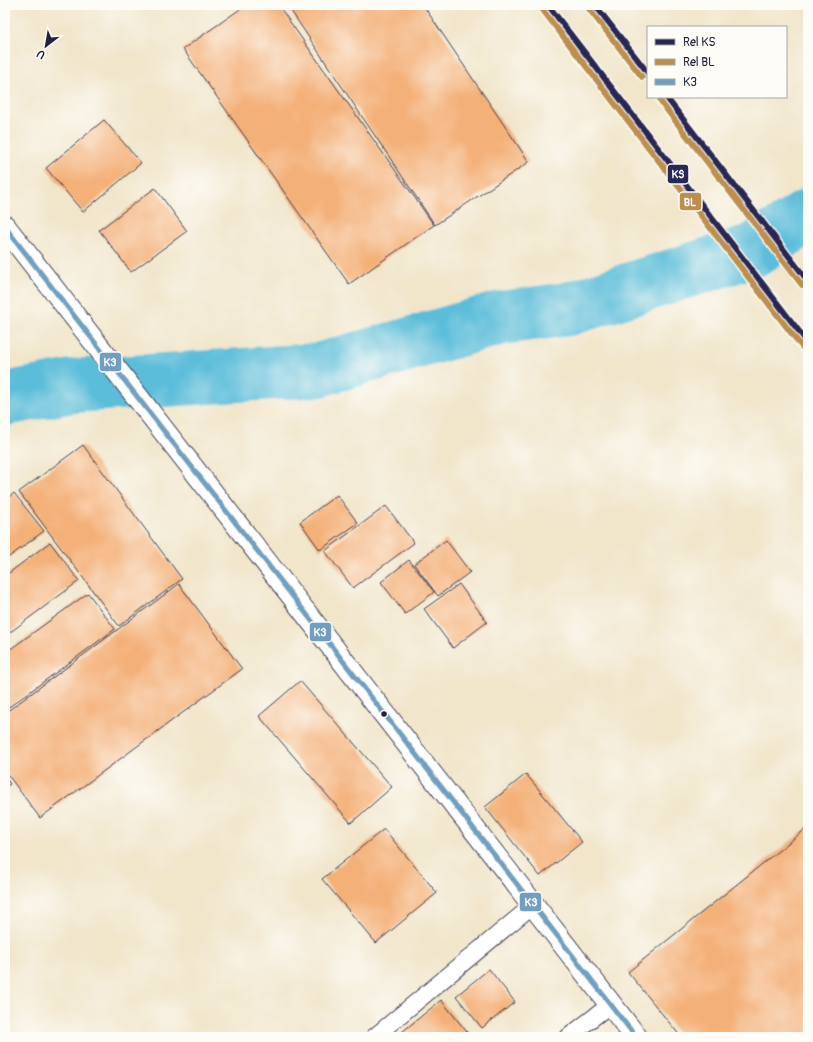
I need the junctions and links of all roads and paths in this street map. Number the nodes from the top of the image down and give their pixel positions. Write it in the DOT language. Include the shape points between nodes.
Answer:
graph roads {
  1 [pos="5,227"];
  2 [pos="533,905"];
  3 [pos="611,1004"];
  4 [pos="374,1037"];
  5 [pos="568,1037"];
  6 [pos="636,1037"];
  1 -- 2 [label="main road"];
  2 -- 3 [label="main road"];
  2 -- 4 [label="lane"];
  3 -- 5 [label="lane"];
  3 -- 6 [label="main road"];
}
